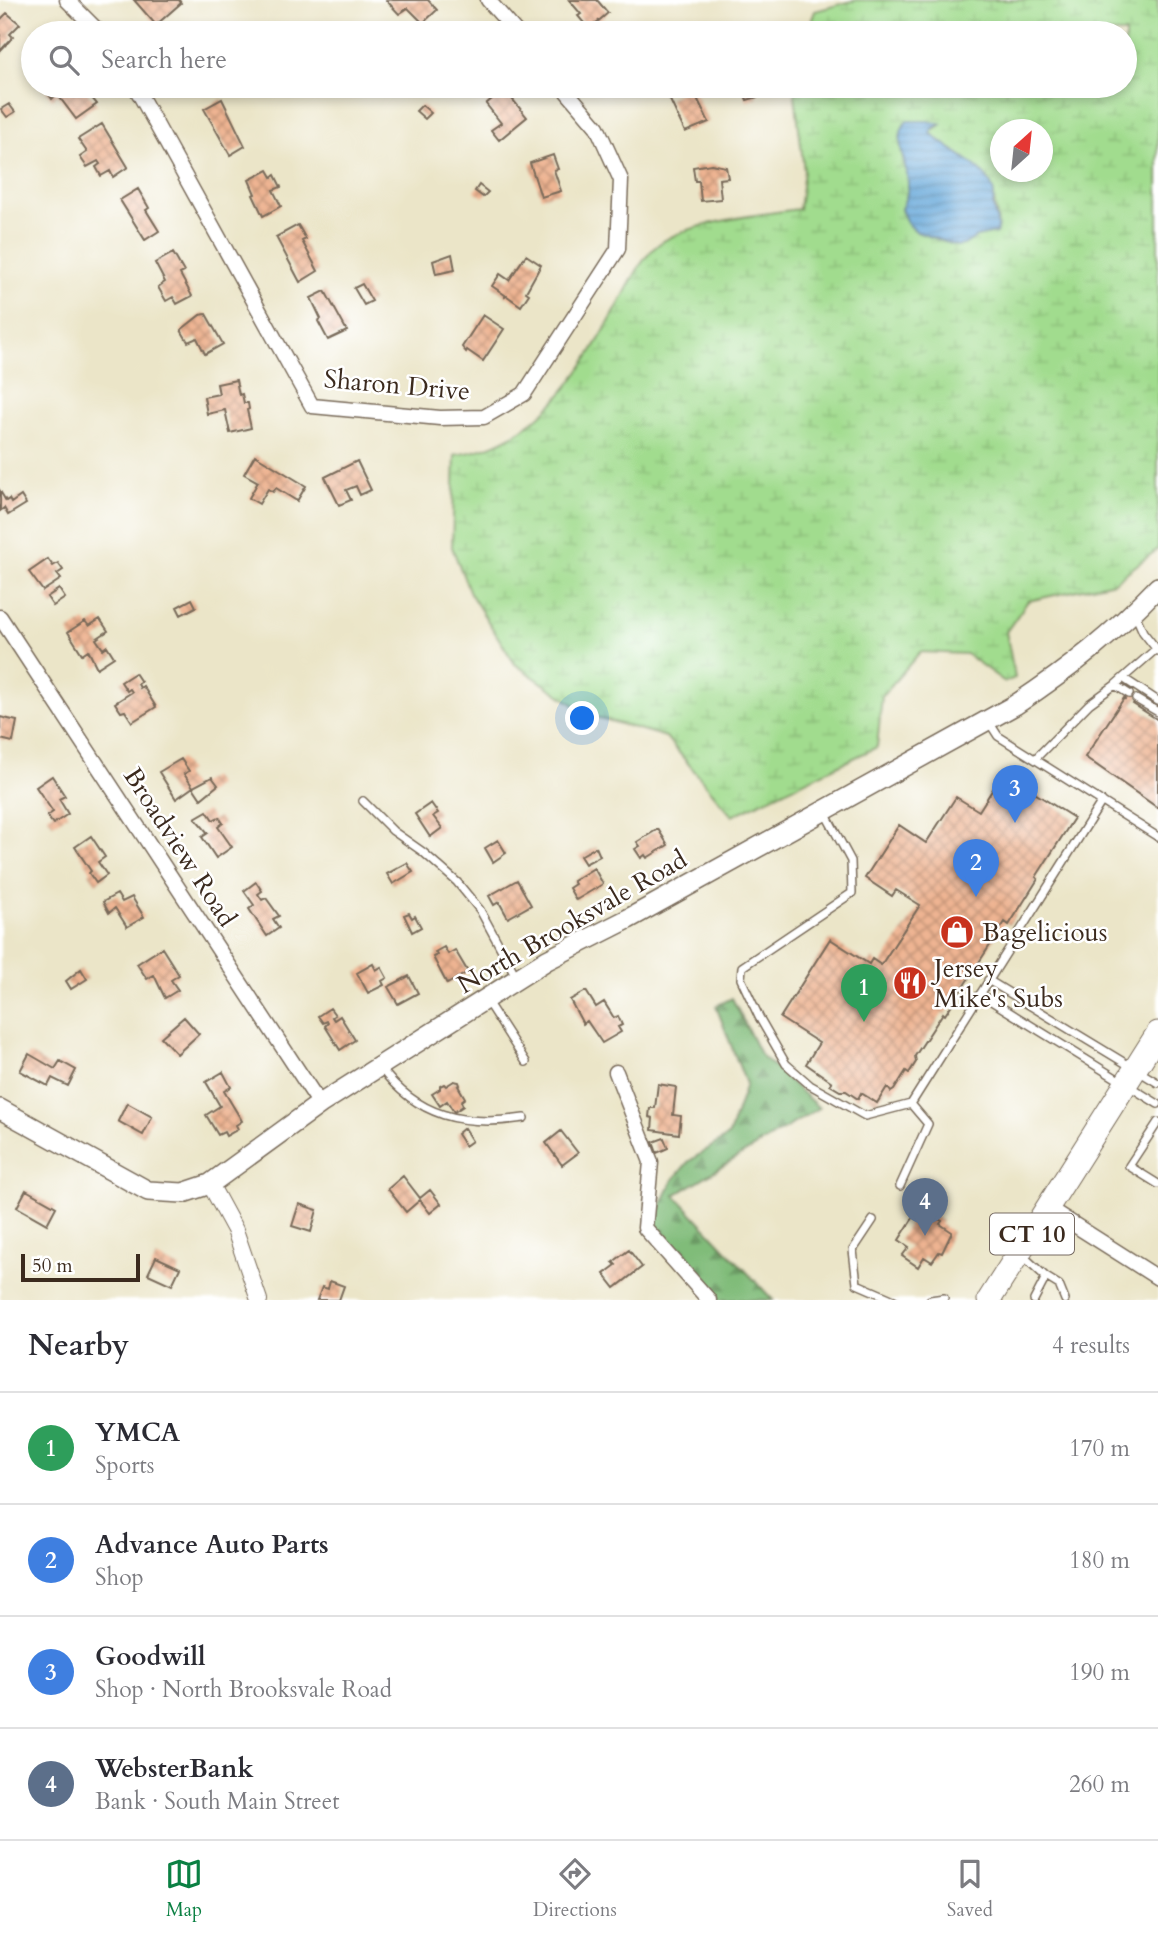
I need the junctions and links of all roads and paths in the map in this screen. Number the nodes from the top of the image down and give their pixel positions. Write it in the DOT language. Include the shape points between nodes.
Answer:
graph roads {
  1 [pos="67,0"];
  2 [pos="488,0"];
  3 [pos="88,21"];
  4 [pos="506,21"];
  5 [pos="142,98"];
  6 [pos="572,98"];
  7 [pos="1158,587"];
  8 [pos="1134,612"];
  9 [pos="0,617"];
  10 [pos="1157,650"];
  11 [pos="1123,678"];
  12 [pos="1115,685"];
  13 [pos="1158,701"];
  14 [pos="1158,712"];
  15 [pos="988,721"];
  16 [pos="1036,758"];
  17 [pos="363,801"];
  18 [pos="1102,801"];
  19 [pos="823,810"];
  20 [pos="1158,836"];
  21 [pos="517,979"];
  22 [pos="988,980"];
  23 [pos="980,994"];
  24 [pos="485,999"];
  25 [pos="1158,1033"];
  26 [pos="526,1062"];
  27 [pos="379,1066"];
  28 [pos="616,1072"];
  29 [pos="1130,1078"];
  30 [pos="1158,1083"];
  31 [pos="320,1104"];
  32 [pos="911,1104"];
  33 [pos="1158,1104"];
  34 [pos="0,1109"];
  35 [pos="524,1118"];
  36 [pos="1158,1122"];
  37 [pos="210,1184"];
  38 [pos="1158,1184"];
  39 [pos="900,1186"];
  40 [pos="1048,1208"];
  41 [pos="873,1220"];
  42 [pos="1020,1253"];
  43 [pos="1046,1277"];
  44 [pos="1158,1278"];
  45 [pos="944,1298"];
  46 [pos="259,1300"];
  47 [pos="709,1300"];
  48 [pos="894,1300"];
  49 [pos="930,1300"];
  50 [pos="989,1300"];
  51 [pos="1034,1300"];
  52 [pos="1065,1300"];
  1 -- 3 [label="street"];
  2 -- 4 [label="street"];
  5 -- 6 [label="street, Sharon Drive" via="312,407 440,418 484,416 524,394 618,249 621,180 597,127"];
  7 -- 8 [label="main road, North Brooksvale Road"];
  8 -- 10 [label="lane"];
  8 -- 15 [label="main road, North Brooksvale Road" via="1065,672"];
  9 -- 31 [label="street, Broadview Road"];
  10 -- 11 [label="lane"];
  11 -- 12 [label="lane"];
  11 -- 13 [label="lane"];
  12 -- 14 [label="lane"];
  12 -- 16 [label="lane" via="1088,705"];
  15 -- 16 [label="lane" via="998,736"];
  15 -- 19 [label="main road, North Brooksvale Road"];
  16 -- 18 [label="lane"];
  17 -- 21 [label="lane" via="457,882 480,910"];
  18 -- 20 [label="lane"];
  18 -- 22 [label="lane"];
  19 -- 21 [label="main road, North Brooksvale Road"];
  19 -- 32 [label="lane" via="851,861 852,893 742,968 741,979 786,1064 810,1085 865,1116"];
  21 -- 24 [label="main road, North Brooksvale Road"];
  22 -- 23 [label="lane"];
  22 -- 29 [label="lane"];
  23 -- 29 [label="lane"];
  23 -- 32 [label="lane"];
  24 -- 26 [label="lane"];
  24 -- 27 [label="main road, North Brooksvale Road"];
  25 -- 29 [label="highway, CT 10"];
  27 -- 31 [label="main road, North Brooksvale Road"];
  27 -- 35 [label="lane" via="393,1084 427,1110 483,1119"];
  28 -- 47 [label="street" via="651,1162 645,1228"];
  29 -- 30 [label="lane"];
  29 -- 33 [label="lane"];
  29 -- 40 [label="highway, CT 10"];
  31 -- 37 [label="main road, North Brooksvale Road"];
  32 -- 39 [label="lane" via="928,1124"];
  34 -- 37 [label="main road, North Brooksvale Road" via="148,1191 183,1193"];
  36 -- 38 [label="lane" via="1129,1166"];
  37 -- 46 [label="street" via="235,1230"];
  40 -- 42 [label="highway, CT 10"];
  40 -- 44 [label="street"];
  41 -- 48 [label="lane" via="853,1250 857,1284"];
  42 -- 43 [label="lane"];
  42 -- 50 [label="highway, CT 10"];
  43 -- 51 [label="lane"];
  43 -- 52 [label="lane" via="1059,1285"];
  45 -- 49 [label="lane"];
}
